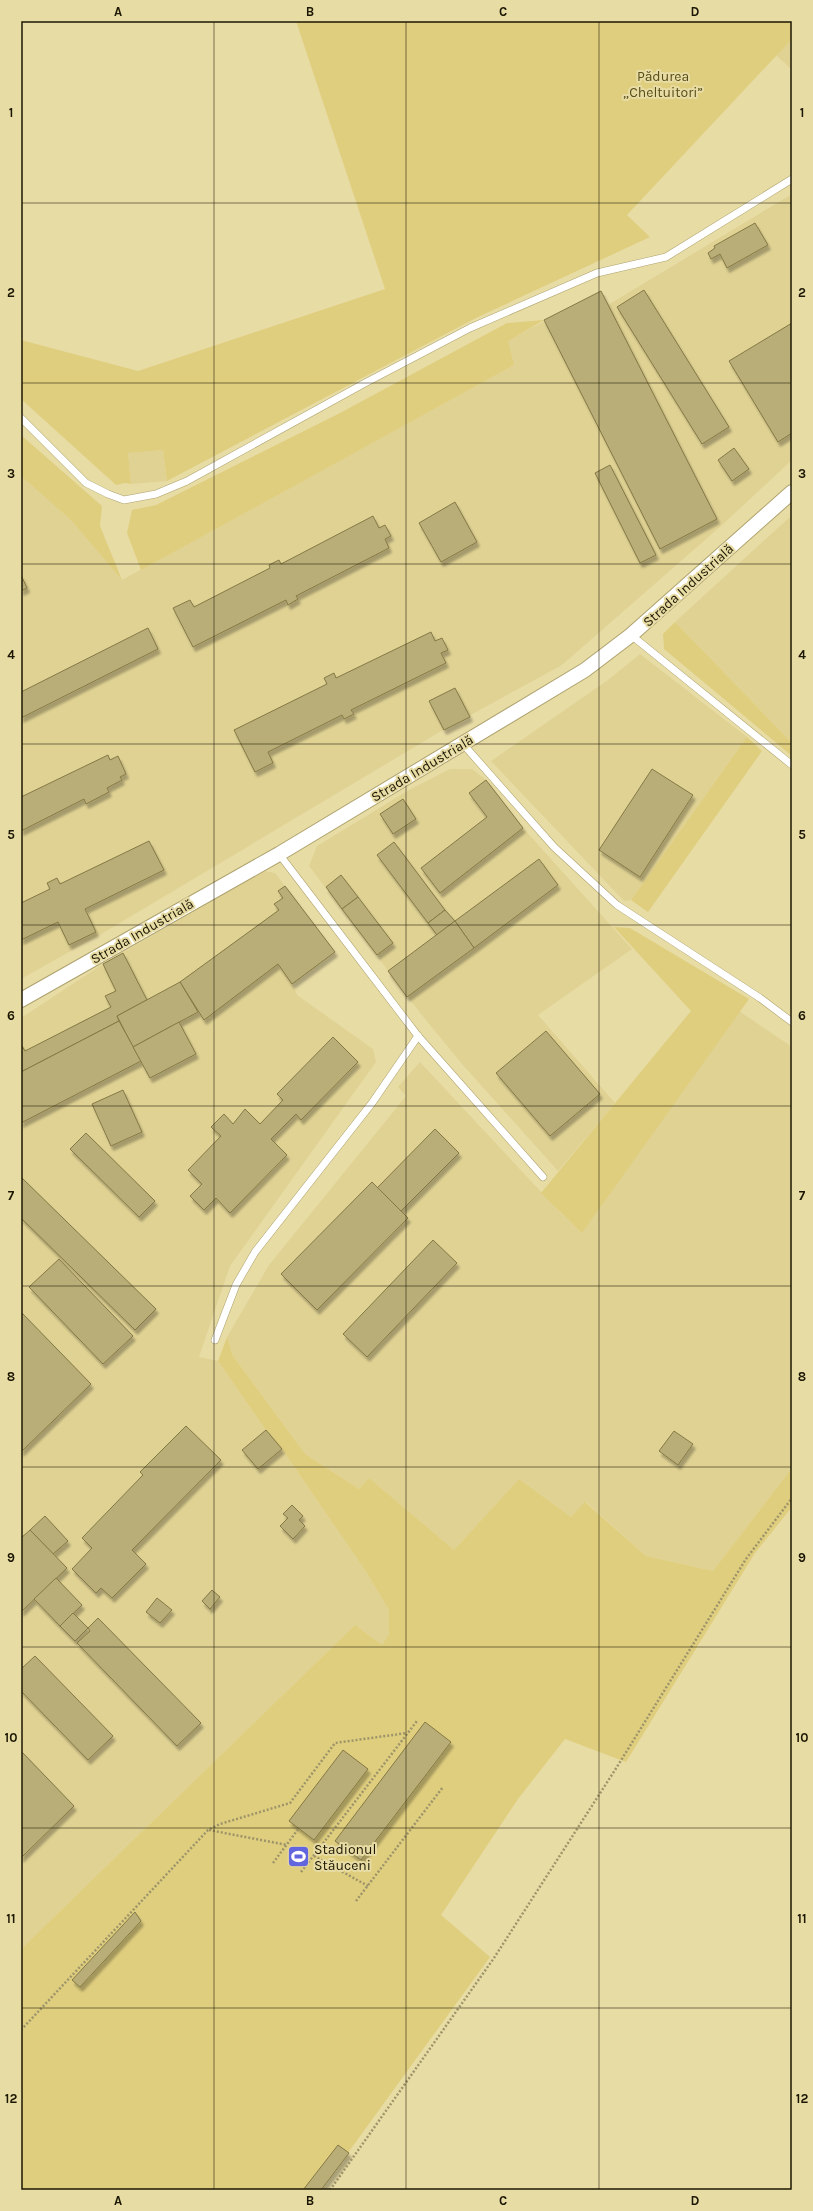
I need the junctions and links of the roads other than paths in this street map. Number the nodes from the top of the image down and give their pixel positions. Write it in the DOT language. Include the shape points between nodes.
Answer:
graph roads {
  1 [pos="792,180"];
  2 [pos="21,418"];
  3 [pos="792,492"];
  4 [pos="631,635"];
  5 [pos="463,744"];
  6 [pos="792,766"];
  7 [pos="279,854"];
  8 [pos="21,1000"];
  9 [pos="792,1022"];
  10 [pos="418,1036"];
  11 [pos="543,1177"];
  12 [pos="215,1340"];
  1 -- 2 [label="lane" via="666,257 597,273 470,328 187,481 156,494 124,500 86,483"];
  3 -- 4 [label="street, Strada Industrială"];
  4 -- 5 [label="street, Strada Industrială" via="585,670"];
  4 -- 6 [label="lane"];
  5 -- 7 [label="street, Strada Industrială"];
  5 -- 9 [label="lane" via="554,847 617,905 760,998"];
  7 -- 8 [label="street, Strada Industrială"];
  7 -- 10 [label="lane"];
  10 -- 11 [label="lane"];
  10 -- 12 [label="lane" via="372,1103 255,1252 230,1299"];
}
